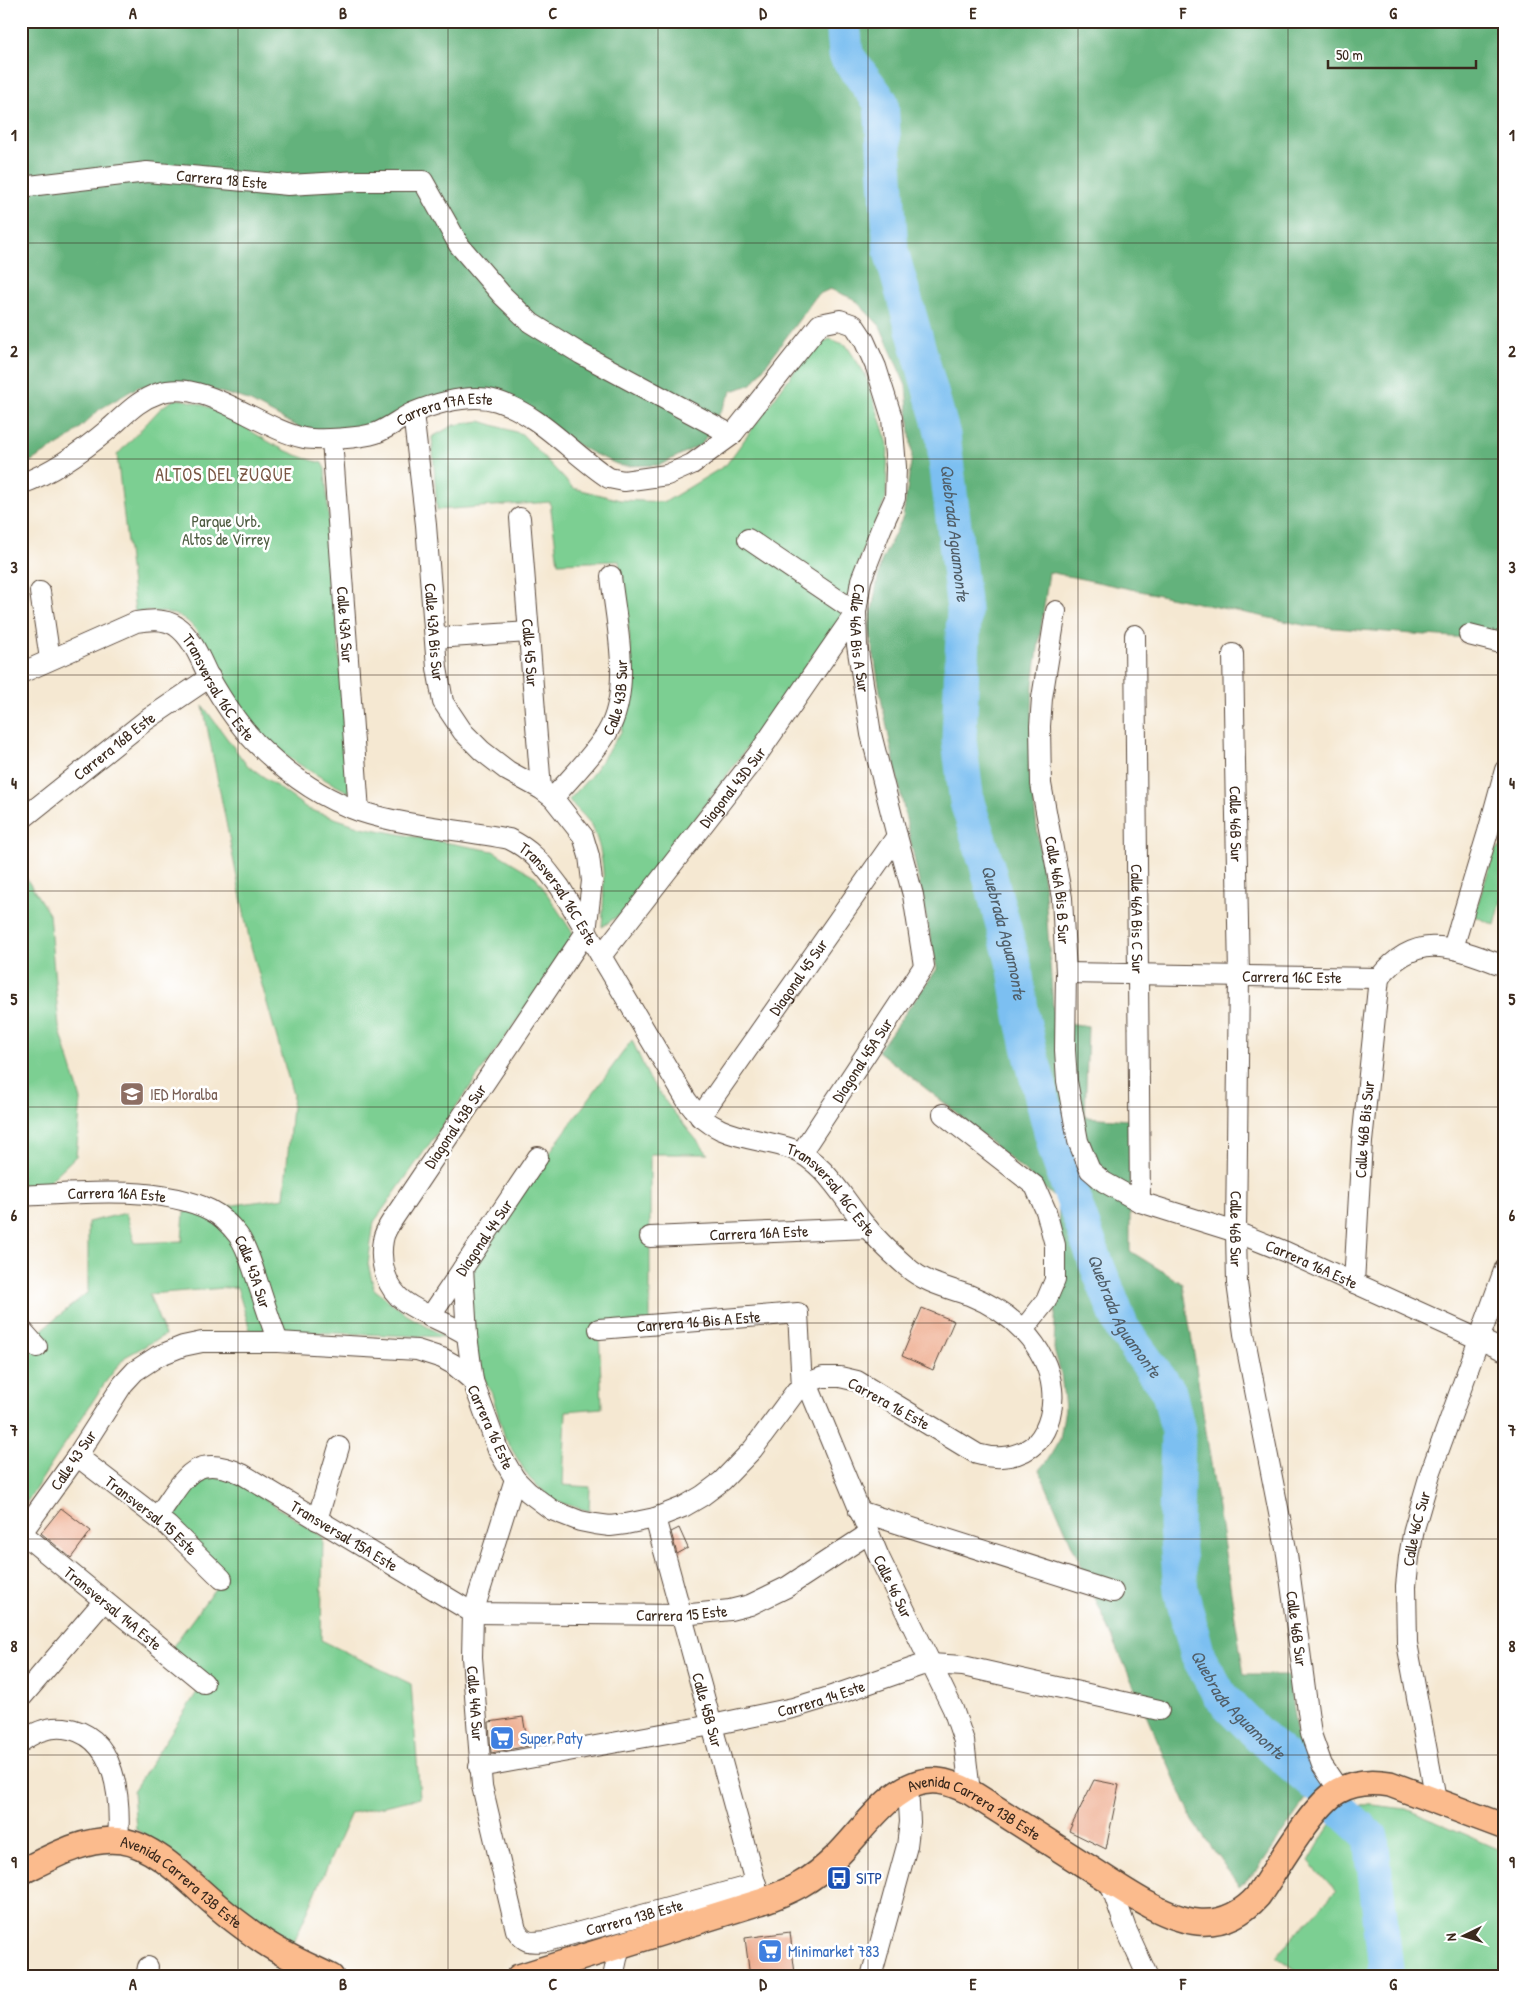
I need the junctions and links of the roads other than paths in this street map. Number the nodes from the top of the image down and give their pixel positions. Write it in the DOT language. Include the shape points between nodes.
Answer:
graph roads {
  1 [pos="21,187"];
  2 [pos="820,324"];
  3 [pos="413,413"];
  4 [pos="732,435"];
  5 [pos="332,439"];
  6 [pos="21,484"];
  7 [pos="520,518"];
  8 [pos="748,539"];
  9 [pos="611,576"];
  10 [pos="40,592"];
  11 [pos="1056,611"];
  12 [pos="856,612"];
  13 [pos="529,632"];
  14 [pos="1135,635"];
  15 [pos="1469,635"];
  16 [pos="435,638"];
  17 [pos="1505,644"];
  18 [pos="1233,654"];
  19 [pos="50,659"];
  20 [pos="21,673"];
  21 [pos="210,677"];
  22 [pos="1505,770"];
  23 [pos="547,793"];
  24 [pos="359,811"];
  25 [pos="21,820"];
  26 [pos="1496,835"];
  27 [pos="897,836"];
  28 [pos="586,932"];
  29 [pos="1453,948"];
  30 [pos="601,956"];
  31 [pos="924,966"];
  32 [pos="1505,966"];
  33 [pos="1066,973"];
  34 [pos="1139,974"];
  35 [pos="1239,976"];
  36 [pos="1379,978"];
  37 [pos="943,1114"];
  38 [pos="700,1118"];
  39 [pos="801,1153"];
  40 [pos="538,1157"];
  41 [pos="1090,1170"];
  42 [pos="21,1196"];
  43 [pos="1140,1202"];
  44 [pos="212,1211"];
  45 [pos="868,1228"];
  46 [pos="1236,1232"];
  47 [pos="650,1237"];
  48 [pos="463,1268"];
  49 [pos="1505,1268"];
  50 [pos="1354,1282"];
  51 [pos="798,1313"];
  52 [pos="430,1316"];
  53 [pos="21,1328"];
  54 [pos="599,1329"];
  55 [pos="1023,1330"];
  56 [pos="467,1335"];
  57 [pos="1477,1340"];
  58 [pos="278,1342"];
  59 [pos="37,1347"];
  60 [pos="1505,1351"];
  61 [pos="473,1381"];
  62 [pos="124,1384"];
  63 [pos="805,1385"];
  64 [pos="339,1447"];
  65 [pos="76,1456"];
  66 [pos="515,1479"];
  67 [pos="859,1511"];
  68 [pos="157,1518"];
  69 [pos="655,1518"];
  70 [pos="317,1520"];
  71 [pos="22,1534"];
  72 [pos="868,1534"];
  73 [pos="222,1579"];
  74 [pos="1113,1592"];
  75 [pos="104,1601"];
  76 [pos="473,1613"];
  77 [pos="682,1615"];
  78 [pos="931,1664"];
  79 [pos="204,1683"];
  80 [pos="21,1698"];
  81 [pos="1159,1710"];
  82 [pos="712,1725"];
  83 [pos="21,1742"];
  84 [pos="479,1767"];
  85 [pos="908,1786"];
  86 [pos="1339,1790"];
  87 [pos="970,1792"];
  88 [pos="1436,1800"];
  89 [pos="1505,1828"];
  90 [pos="118,1840"];
  91 [pos="21,1872"];
  92 [pos="1109,1880"];
  93 [pos="758,1893"];
  94 [pos="516,1930"];
  95 [pos="620,1946"];
  96 [pos="315,1971"];
  97 [pos="331,1977"];
  98 [pos="518,1977"];
  99 [pos="613,1977"];
  100 [pos="871,1977"];
  101 [pos="1148,1977"];
  1 -- 4 [label="street, Carrera 18 Este" via="147,172 288,185 423,181 459,245 531,323 581,354"];
  2 -- 4 [label="street, Carrera 17A Este"];
  2 -- 12 [label="street, Calle 46A Bis A Sur" via="840,320 854,325 876,367 892,418 895,498 862,580"];
  3 -- 4 [label="street, Carrera 17A Este" via="450,401 476,398 496,401 521,411 609,478 624,481 667,475 692,464"];
  3 -- 5 [label="street, Carrera 17A Este" via="375,434"];
  3 -- 16 [label="street, Calle 43A Bis Sur"];
  5 -- 6 [label="street, Carrera 17A Este" via="305,438 273,427 211,397 187,391 161,392 139,401 77,454"];
  5 -- 24 [label="street, Calle 43A Sur"];
  7 -- 13 [label="street, Calle 45 Sur"];
  8 -- 12 [label="street"];
  9 -- 23 [label="street, Calle 43B Sur" via="620,664 616,713 606,734"];
  10 -- 19 [label="street"];
  11 -- 33 [label="street, Calle 46A Bis B Sur" via="1042,698 1040,755 1041,784 1062,898"];
  12 -- 27 [label="street, Calle 46A Bis A Sur" via="857,645 871,734"];
  12 -- 30 [label="street, Diagonal 43D Sur" via="758,754"];
  13 -- 16 [label="street"];
  13 -- 23 [label="street, Calle 45 Sur"];
  14 -- 34 [label="street, Calle 46A Bis C Sur"];
  15 -- 17 [label="street"];
  16 -- 23 [label="street, Calle 43A Bis Sur" via="443,702 463,732 508,771"];
  18 -- 35 [label="street, Calle 46B Sur"];
  19 -- 20 [label="street, Transversal 16C Este"];
  19 -- 21 [label="street, Transversal 16C Este" via="136,622 161,620 176,626 188,637"];
  21 -- 24 [label="street, Transversal 16C Este" via="234,717 275,760 311,787"];
  21 -- 25 [label="street, Carrera 16B Este" via="145,721"];
  22 -- 26 [label="street"];
  23 -- 28 [label="street" via="583,836 589,856 592,881"];
  24 -- 28 [label="street, Transversal 16C Este" via="388,819 509,839 525,846 538,857 560,886"];
  26 -- 29 [label="street"];
  27 -- 31 [label="street, Calle 46A Bis A Sur" via="914,895"];
  27 -- 38 [label="street, Diagonal 45 Sur"];
  28 -- 30 [label="street, Transversal 16C Este"];
  28 -- 52 [label="street, Diagonal 43B Sur" via="383,1238 381,1258 393,1289 404,1302"];
  29 -- 32 [label="street"];
  29 -- 36 [label="street" via="1429,946 1406,954 1386,968"];
  30 -- 38 [label="street, Transversal 16C Este"];
  31 -- 39 [label="street, Diagonal 45A Sur"];
  33 -- 34 [label="street, Carrera 16C Este"];
  33 -- 41 [label="street, Calle 46A Bis B Sur" via="1067,1081 1078,1141"];
  34 -- 35 [label="street, Carrera 16C Este"];
  34 -- 43 [label="street, Calle 46A Bis C Sur"];
  35 -- 36 [label="street, Carrera 16C Este"];
  35 -- 46 [label="street, Calle 46B Sur"];
  36 -- 50 [label="street, Calle 46B Bis Sur" via="1362,1142"];
  37 -- 55 [label="street" via="1035,1186 1046,1212 1055,1246 1055,1280 1046,1301"];
  38 -- 39 [label="street, Transversal 16C Este" via="719,1130"];
  39 -- 45 [label="street, Transversal 16C Este" via="833,1183"];
  40 -- 48 [label="street, Diagonal 44 Sur"];
  41 -- 43 [label="street, Carrera 16A Este" via="1104,1182"];
  42 -- 44 [label="street, Carrera 16A Este" via="95,1192 159,1196 190,1202"];
  43 -- 46 [label="street, Carrera 16A Este"];
  44 -- 58 [label="street, Calle 43A Sur" via="239,1236 247,1251"];
  45 -- 47 [label="street, Carrera 16A Este"];
  45 -- 55 [label="street, Transversal 16C Este" via="910,1270 984,1302"];
  46 -- 50 [label="street, Carrera 16A Este"];
  46 -- 86 [label="street, Calle 46B Sur" via="1237,1283 1244,1334 1287,1554 1311,1734 1322,1765"];
  48 -- 52 [label="street, Diagonal 44 Sur"];
  48 -- 56 [label="street"];
  49 -- 57 [label="street, Calle 46C Sur"];
  50 -- 57 [label="street, Carrera 16A Este"];
  51 -- 54 [label="street, Carrera 16 Bis A Este"];
  51 -- 63 [label="street, Calle 46 Sur"];
  52 -- 56 [label="street, Diagonal 43B Sur"];
  53 -- 59 [label="street"];
  55 -- 63 [label="street, Carrera 16 Este" via="1042,1354 1051,1379 1052,1405 1045,1431 1020,1454 1003,1458 977,1454 857,1382 832,1376"];
  56 -- 61 [label="street"];
  57 -- 60 [label="street, Carrera 16A Este"];
  57 -- 88 [label="street, Calle 46C Sur" via="1421,1501 1406,1586 1407,1643"];
  58 -- 61 [label="street, Carrera 16 Este" via="417,1350 453,1364"];
  58 -- 62 [label="street, Carrera 16 Este" via="221,1340 183,1346 145,1363"];
  61 -- 66 [label="street, Carrera 16 Este" via="498,1450"];
  62 -- 65 [label="street, Calle 43 Sur"];
  63 -- 67 [label="street, Calle 46 Sur"];
  63 -- 69 [label="street, Carrera 16 Este" via="785,1403 753,1449 722,1481 689,1503"];
  64 -- 70 [label="street"];
  65 -- 68 [label="street, Transversal 15 Este"];
  65 -- 71 [label="street, Calle 43 Sur"];
  66 -- 69 [label="street, Carrera 16 Este" via="539,1502 580,1522 610,1526"];
  66 -- 76 [label="street, Calle 44A Sur"];
  67 -- 72 [label="street, Calle 46 Sur"];
  67 -- 74 [label="street"];
  68 -- 70 [label="street, Transversal 15A Este" via="193,1471 214,1464 242,1474"];
  68 -- 73 [label="street, Transversal 15 Este"];
  69 -- 77 [label="street, Calle 45B Sur"];
  70 -- 76 [label="street, Transversal 15A Este"];
  71 -- 75 [label="street, Transversal 14A Este"];
  72 -- 77 [label="street, Carrera 15 Este" via="793,1583 750,1605"];
  72 -- 78 [label="street, Calle 46 Sur"];
  75 -- 79 [label="street, Transversal 14A Este"];
  75 -- 80 [label="street"];
  76 -- 77 [label="street, Carrera 15 Este"];
  76 -- 84 [label="street, Calle 44A Sur" via="472,1657"];
  77 -- 82 [label="street, Calle 45B Sur"];
  78 -- 81 [label="street, Carrera 14 Este" via="963,1666"];
  78 -- 82 [label="street, Carrera 14 Este" via="810,1703"];
  78 -- 87 [label="street, Calle 46 Sur" via="964,1741"];
  82 -- 84 [label="street, Carrera 14 Este"];
  82 -- 93 [label="street, Calle 45B Sur"];
  83 -- 90 [label="street" via="30,1735 57,1727 74,1729 90,1737 114,1776 120,1813"];
  84 -- 94 [label="street, Calle 44A Sur"];
  85 -- 87 [label="main road, Avenida Carrera 13B Este" via="937,1780"];
  85 -- 93 [label="main road, Avenida Carrera 13B Este" via="890,1800 820,1872 796,1888"];
  85 -- 100 [label="street" via="910,1822 906,1846"];
  86 -- 88 [label="main road" via="1374,1782 1390,1784"];
  86 -- 92 [label="main road, Avenida Carrera 13B Este" via="1320,1806 1258,1896 1238,1914 1212,1922 1186,1920 1160,1910"];
  87 -- 92 [label="main road, Avenida Carrera 13B Este"];
  88 -- 89 [label="main road"];
  90 -- 91 [label="main road, Avenida Carrera 13B Este" via="90,1843"];
  90 -- 96 [label="main road, Avenida Carrera 13B Este" via="151,1852 263,1941"];
  92 -- 101 [label="street" via="1126,1929"];
  93 -- 94 [label="street, Carrera 13B Este" via="547,1941 530,1943"];
  93 -- 95 [label="main road, Avenida Carrera 13B Este"];
  95 -- 98 [label="main road, Avenida Carrera 13B Este"];
  95 -- 99 [label="street"];
  96 -- 97 [label="main road, Avenida Carrera 13B Este"];
}
